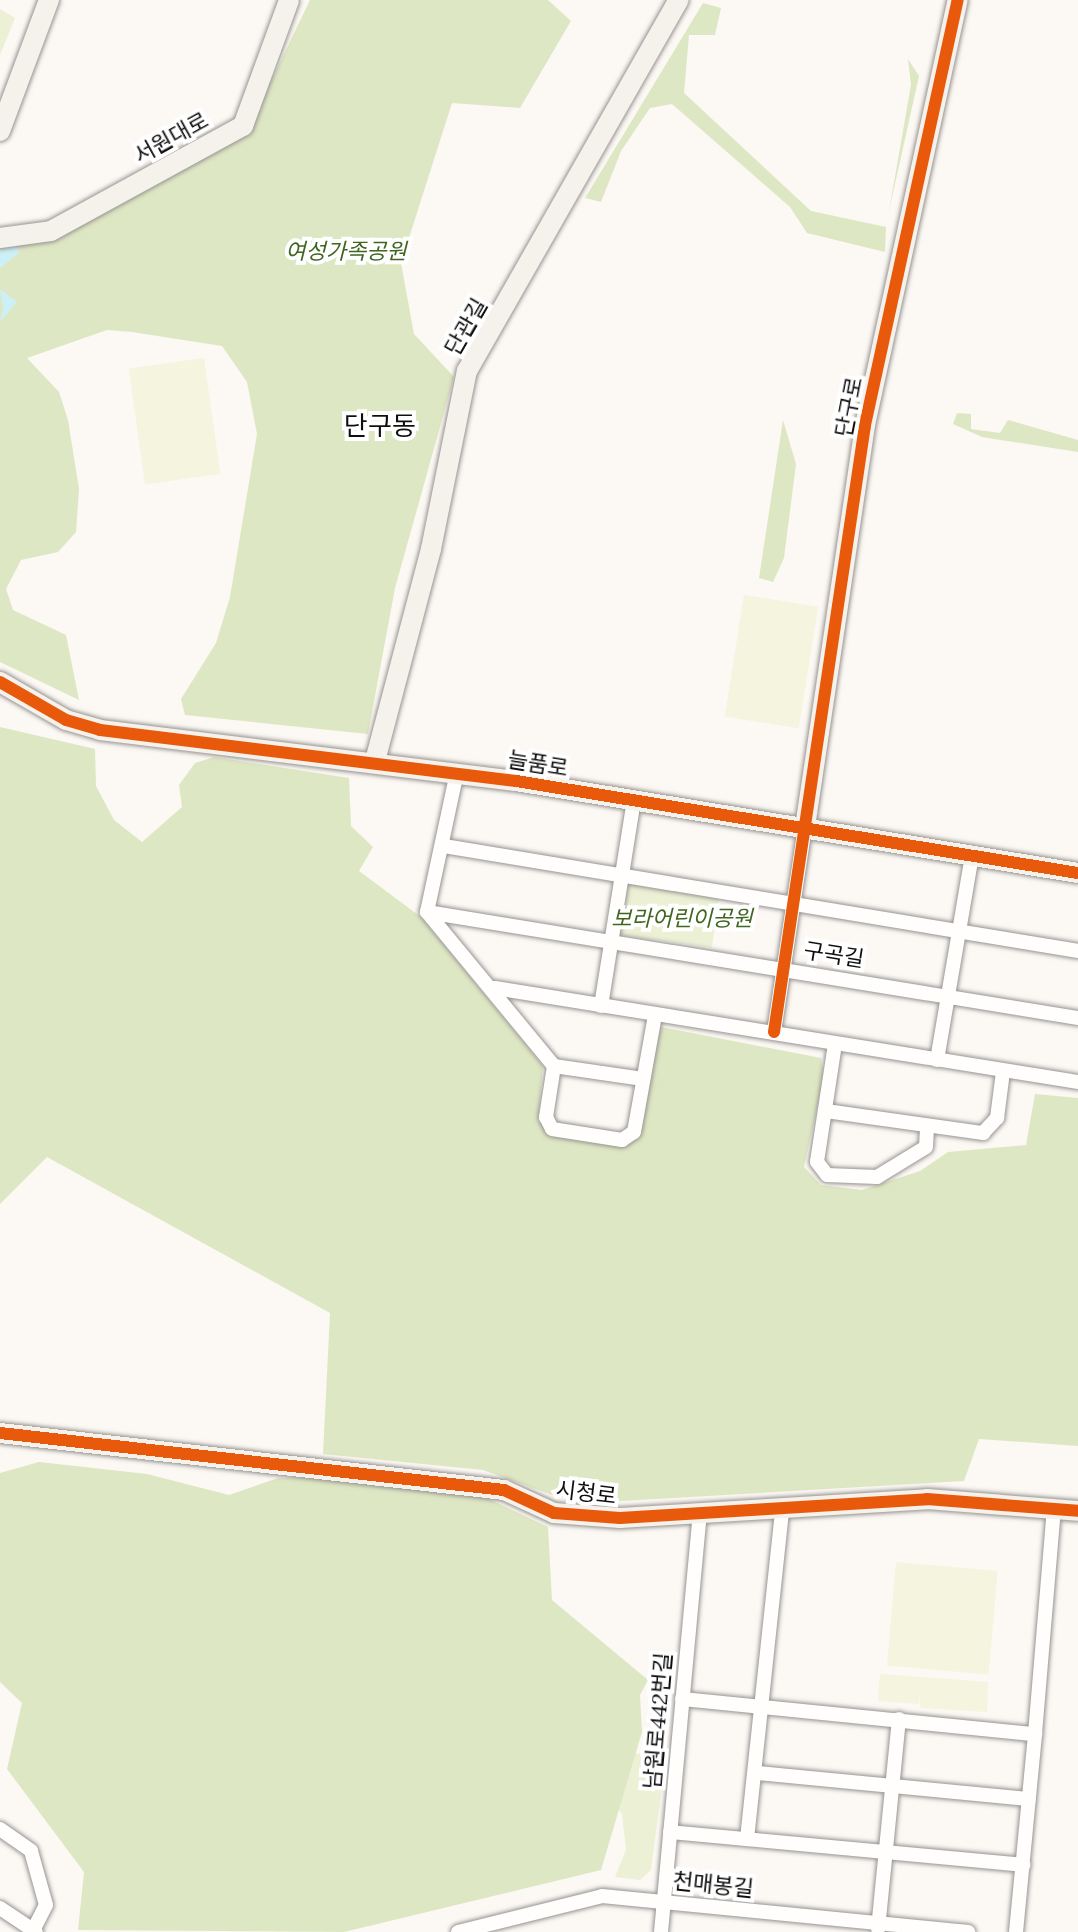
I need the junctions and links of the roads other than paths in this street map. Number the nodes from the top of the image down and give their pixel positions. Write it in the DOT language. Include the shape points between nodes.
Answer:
graph roads {
  1 [pos="49,0"];
  2 [pos="289,0"];
  3 [pos="679,0"];
  4 [pos="958,0"];
  5 [pos="0,131"];
  6 [pos="0,238"];
  7 [pos="0,682"];
  8 [pos="375,761"];
  9 [pos="457,772"];
  10 [pos="634,799"];
  11 [pos="805,827"];
  12 [pos="444,846"];
  13 [pos="972,856"];
  14 [pos="1078,873"];
  15 [pos="622,875"];
  16 [pos="794,903"];
  17 [pos="427,912"];
  18 [pos="960,932"];
  19 [pos="611,939"];
  20 [pos="1078,951"];
  21 [pos="784,969"];
  22 [pos="495,988"];
  23 [pos="949,996"];
  24 [pos="601,1006"];
  25 [pos="655,1015"];
  26 [pos="1078,1018"];
  27 [pos="774,1032"];
  28 [pos="835,1044"];
  29 [pos="937,1060"];
  30 [pos="554,1066"];
  31 [pos="1003,1072"];
  32 [pos="643,1079"];
  33 [pos="1078,1082"];
  34 [pos="826,1111"];
  35 [pos="927,1126"];
  36 [pos="0,1433"];
  37 [pos="782,1509"];
  38 [pos="1054,1509"];
  39 [pos="1078,1511"];
  40 [pos="700,1513"];
  41 [pos="682,1699"];
  42 [pos="763,1708"];
  43 [pos="899,1719"];
  44 [pos="1035,1734"];
  45 [pos="757,1773"];
  46 [pos="891,1785"];
  47 [pos="1029,1799"];
  48 [pos="0,1829"];
  49 [pos="670,1832"];
  50 [pos="747,1839"];
  51 [pos="884,1850"];
  52 [pos="1023,1865"];
  53 [pos="663,1902"];
  54 [pos="0,1908"];
  55 [pos="878,1928"];
  56 [pos="34,1931"];
  57 [pos="458,1932"];
  58 [pos="661,1932"];
  59 [pos="968,1932"];
  60 [pos="1016,1932"];
  1 -- 5 [label="street"];
  2 -- 6 [label="street, 서원대로" via="243,126 51,231"];
  3 -- 8 [label="street, 단관길" via="467,371 431,549"];
  4 -- 11 [label="street, 단구로" via="865,425"];
  7 -- 8 [label="street, 늘품로" via="66,720 100,730"];
  8 -- 9 [label="street, 늘품로"];
  9 -- 10 [label="street, 늘품로"];
  9 -- 12 [label="street"];
  10 -- 11 [label="street, 늘품로"];
  10 -- 15 [label="street"];
  11 -- 13 [label="street, 늘품로"];
  11 -- 16 [label="street"];
  12 -- 15 [label="street, 구곡길"];
  12 -- 17 [label="street"];
  13 -- 14 [label="street, 늘품로"];
  13 -- 18 [label="street"];
  15 -- 16 [label="street, 구곡길"];
  15 -- 19 [label="street"];
  16 -- 18 [label="street, 구곡길"];
  16 -- 21 [label="street"];
  17 -- 19 [label="street, 구곡길"];
  17 -- 22 [label="street"];
  18 -- 20 [label="street, 구곡길"];
  18 -- 23 [label="street"];
  19 -- 21 [label="street, 구곡길"];
  19 -- 24 [label="street"];
  21 -- 23 [label="street, 구곡길"];
  21 -- 27 [label="street"];
  22 -- 24 [label="street"];
  22 -- 30 [label="street"];
  23 -- 26 [label="street, 구곡길"];
  23 -- 29 [label="street"];
  24 -- 25 [label="street"];
  25 -- 27 [label="street"];
  25 -- 32 [label="street"];
  27 -- 28 [label="street"];
  28 -- 29 [label="street"];
  28 -- 34 [label="street"];
  29 -- 31 [label="street"];
  30 -- 32 [label="street"];
  30 -- 32 [label="street" via="546,1117 552,1129 622,1140 634,1132"];
  31 -- 33 [label="street"];
  31 -- 35 [label="street" via="997,1118 983,1133"];
  34 -- 35 [label="street"];
  34 -- 35 [label="street" via="817,1162 827,1175 877,1177 926,1147"];
  36 -- 40 [label="street, 시청로" via="504,1490 554,1513"];
  37 -- 38 [label="street, 시청로" via="927,1499"];
  37 -- 40 [label="street, 시청로"];
  37 -- 42 [label="street"];
  38 -- 39 [label="street, 시청로"];
  38 -- 44 [label="street"];
  40 -- 41 [label="street, 남원로442번길"];
  41 -- 42 [label="street"];
  41 -- 49 [label="street, 남원로442번길"];
  42 -- 43 [label="street"];
  42 -- 45 [label="street"];
  43 -- 44 [label="street"];
  43 -- 46 [label="street"];
  44 -- 47 [label="street"];
  45 -- 46 [label="street"];
  45 -- 50 [label="street"];
  46 -- 47 [label="street"];
  46 -- 51 [label="street"];
  47 -- 52 [label="street"];
  48 -- 56 [label="street" via="31,1851 46,1905"];
  49 -- 50 [label="street"];
  49 -- 53 [label="street, 남원로442번길"];
  50 -- 51 [label="street"];
  51 -- 52 [label="street"];
  51 -- 55 [label="street"];
  52 -- 60 [label="street"];
  53 -- 55 [label="street, 천매봉길"];
  53 -- 57 [label="street, 천매봉길" via="602,1896"];
  53 -- 58 [label="street, 남원로442번길"];
  54 -- 56 [label="street"];
  55 -- 59 [label="street, 천매봉길"];
}
